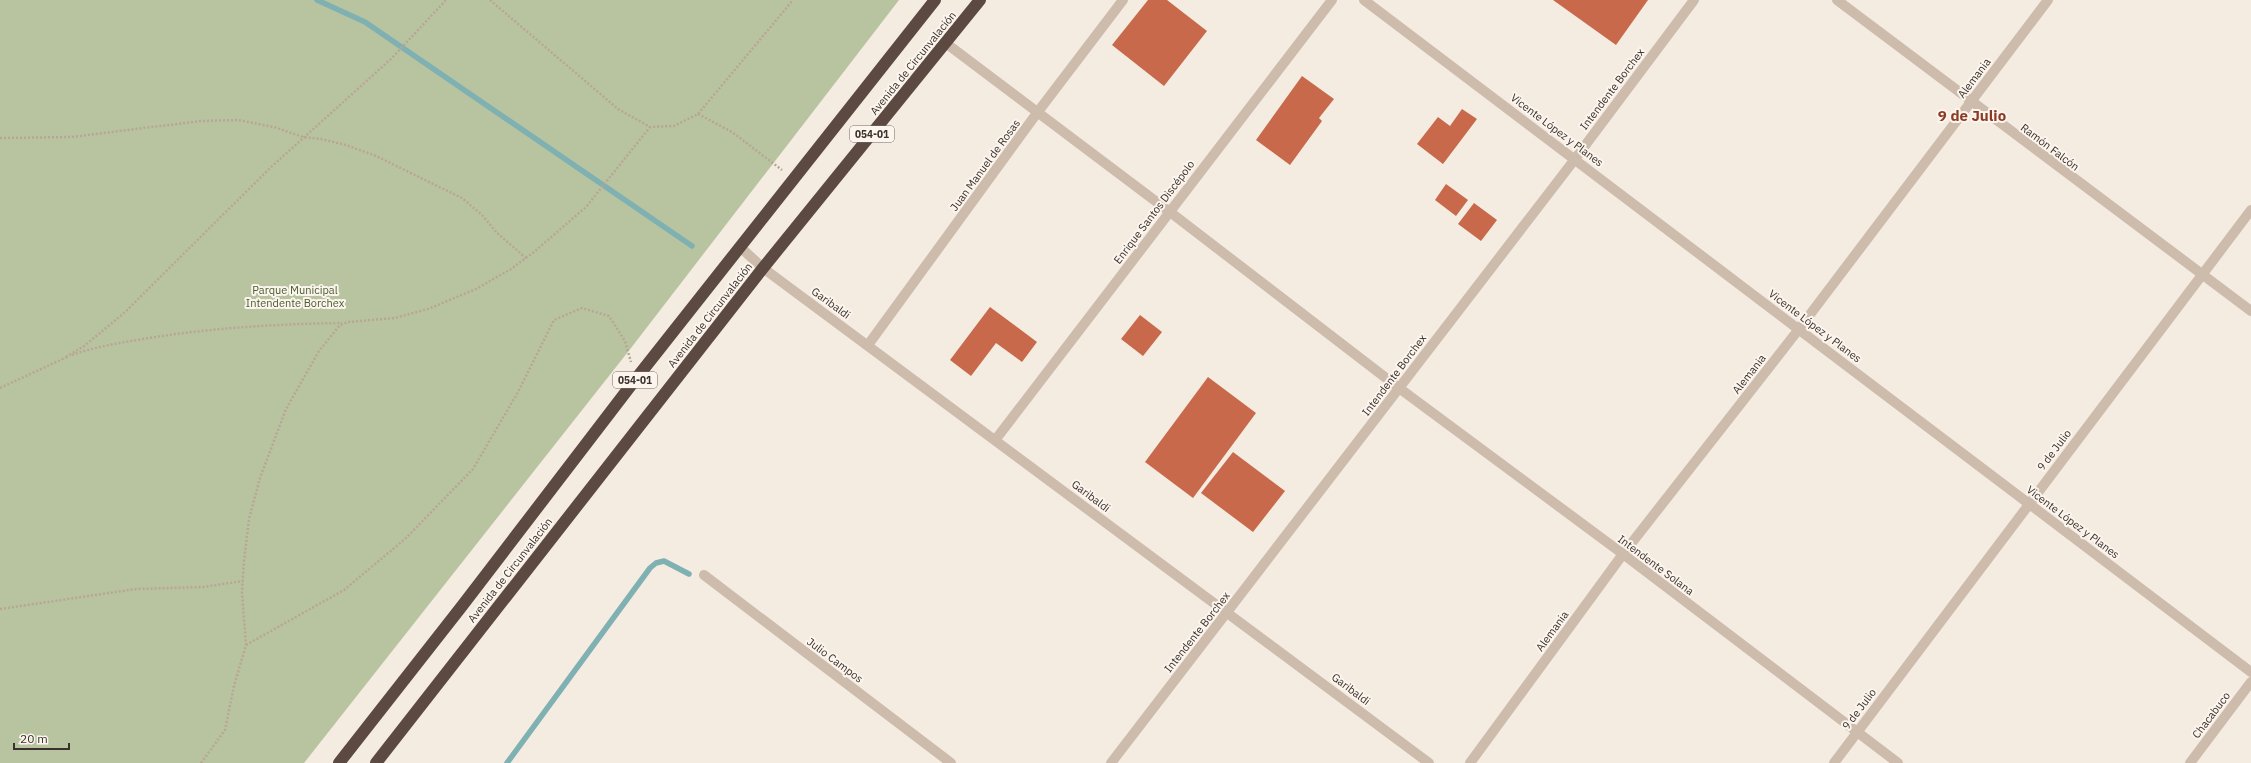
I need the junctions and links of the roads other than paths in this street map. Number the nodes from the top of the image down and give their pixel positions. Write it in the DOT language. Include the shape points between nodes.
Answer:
graph roads {
  1 [pos="935,0"];
  2 [pos="980,0"];
  3 [pos="1123,0"];
  4 [pos="1332,0"];
  5 [pos="1364,0"];
  6 [pos="1694,0"];
  7 [pos="1836,0"];
  8 [pos="2048,0"];
  9 [pos="946,44"];
  10 [pos="1970,102"];
  11 [pos="1037,112"];
  12 [pos="1575,159"];
  13 [pos="2251,210"];
  14 [pos="1170,212"];
  15 [pos="740,247"];
  16 [pos="764,268"];
  17 [pos="2202,275"];
  18 [pos="2251,311"];
  19 [pos="1799,329"];
  20 [pos="868,345"];
  21 [pos="1399,388"];
  22 [pos="996,439"];
  23 [pos="2029,504"];
  24 [pos="1623,554"];
  25 [pos="704,575"];
  26 [pos="1228,612"];
  27 [pos="2251,672"];
  28 [pos="2251,682"];
  29 [pos="1857,732"];
  30 [pos="338,763"];
  31 [pos="376,763"];
  32 [pos="951,763"];
  33 [pos="1111,763"];
  34 [pos="1429,763"];
  35 [pos="1470,763"];
  36 [pos="1834,763"];
  37 [pos="1898,763"];
  38 [pos="2190,763"];
  1 -- 15 [label="highway, Avenida de Circunvalación / 054-01"];
  2 -- 9 [label="highway, Avenida de Circunvalación / 054-01"];
  3 -- 11 [label="street, Juan Manuel de Rosas"];
  4 -- 14 [label="street, Enrique Santos Discépolo"];
  5 -- 12 [label="street, Vicente López y Planes"];
  6 -- 12 [label="street, Intendente Borchex"];
  7 -- 10 [label="street, Ramón Falcón"];
  8 -- 10 [label="street, Alemania"];
  9 -- 11 [label="street, Intendente Solana"];
  9 -- 16 [label="highway, Avenida de Circunvalación / 054-01"];
  10 -- 17 [label="street, Ramón Falcón"];
  10 -- 19 [label="street, Alemania"];
  11 -- 14 [label="street, Intendente Solana"];
  11 -- 20 [label="street, Juan Manuel de Rosas"];
  12 -- 19 [label="street, Vicente López y Planes"];
  12 -- 21 [label="street, Intendente Borchex"];
  13 -- 17 [label="street, 9 de Julio"];
  14 -- 21 [label="street, Intendente Solana"];
  14 -- 22 [label="street, Enrique Santos Discépolo"];
  15 -- 16 [label="street, Garibaldi"];
  15 -- 30 [label="highway, Avenida de Circunvalación / 054-01"];
  16 -- 20 [label="street, Garibaldi"];
  16 -- 31 [label="highway, Avenida de Circunvalación / 054-01"];
  17 -- 18 [label="street, Ramón Falcón"];
  17 -- 23 [label="street, 9 de Julio"];
  19 -- 23 [label="street, Vicente López y Planes"];
  19 -- 24 [label="street, Alemania"];
  20 -- 22 [label="street, Garibaldi"];
  21 -- 24 [label="street, Intendente Solana"];
  21 -- 26 [label="street, Intendente Borchex"];
  22 -- 26 [label="street, Garibaldi"];
  23 -- 27 [label="street, Vicente López y Planes"];
  23 -- 29 [label="street, 9 de Julio"];
  24 -- 29 [label="street, Intendente Solana"];
  24 -- 35 [label="street, Alemania"];
  25 -- 32 [label="street, Julio Campos"];
  26 -- 33 [label="street, Intendente Borchex"];
  26 -- 34 [label="street, Garibaldi"];
  28 -- 38 [label="street, Chacabuco"];
  29 -- 36 [label="street, 9 de Julio"];
  29 -- 37 [label="street, Intendente Solana"];
}
